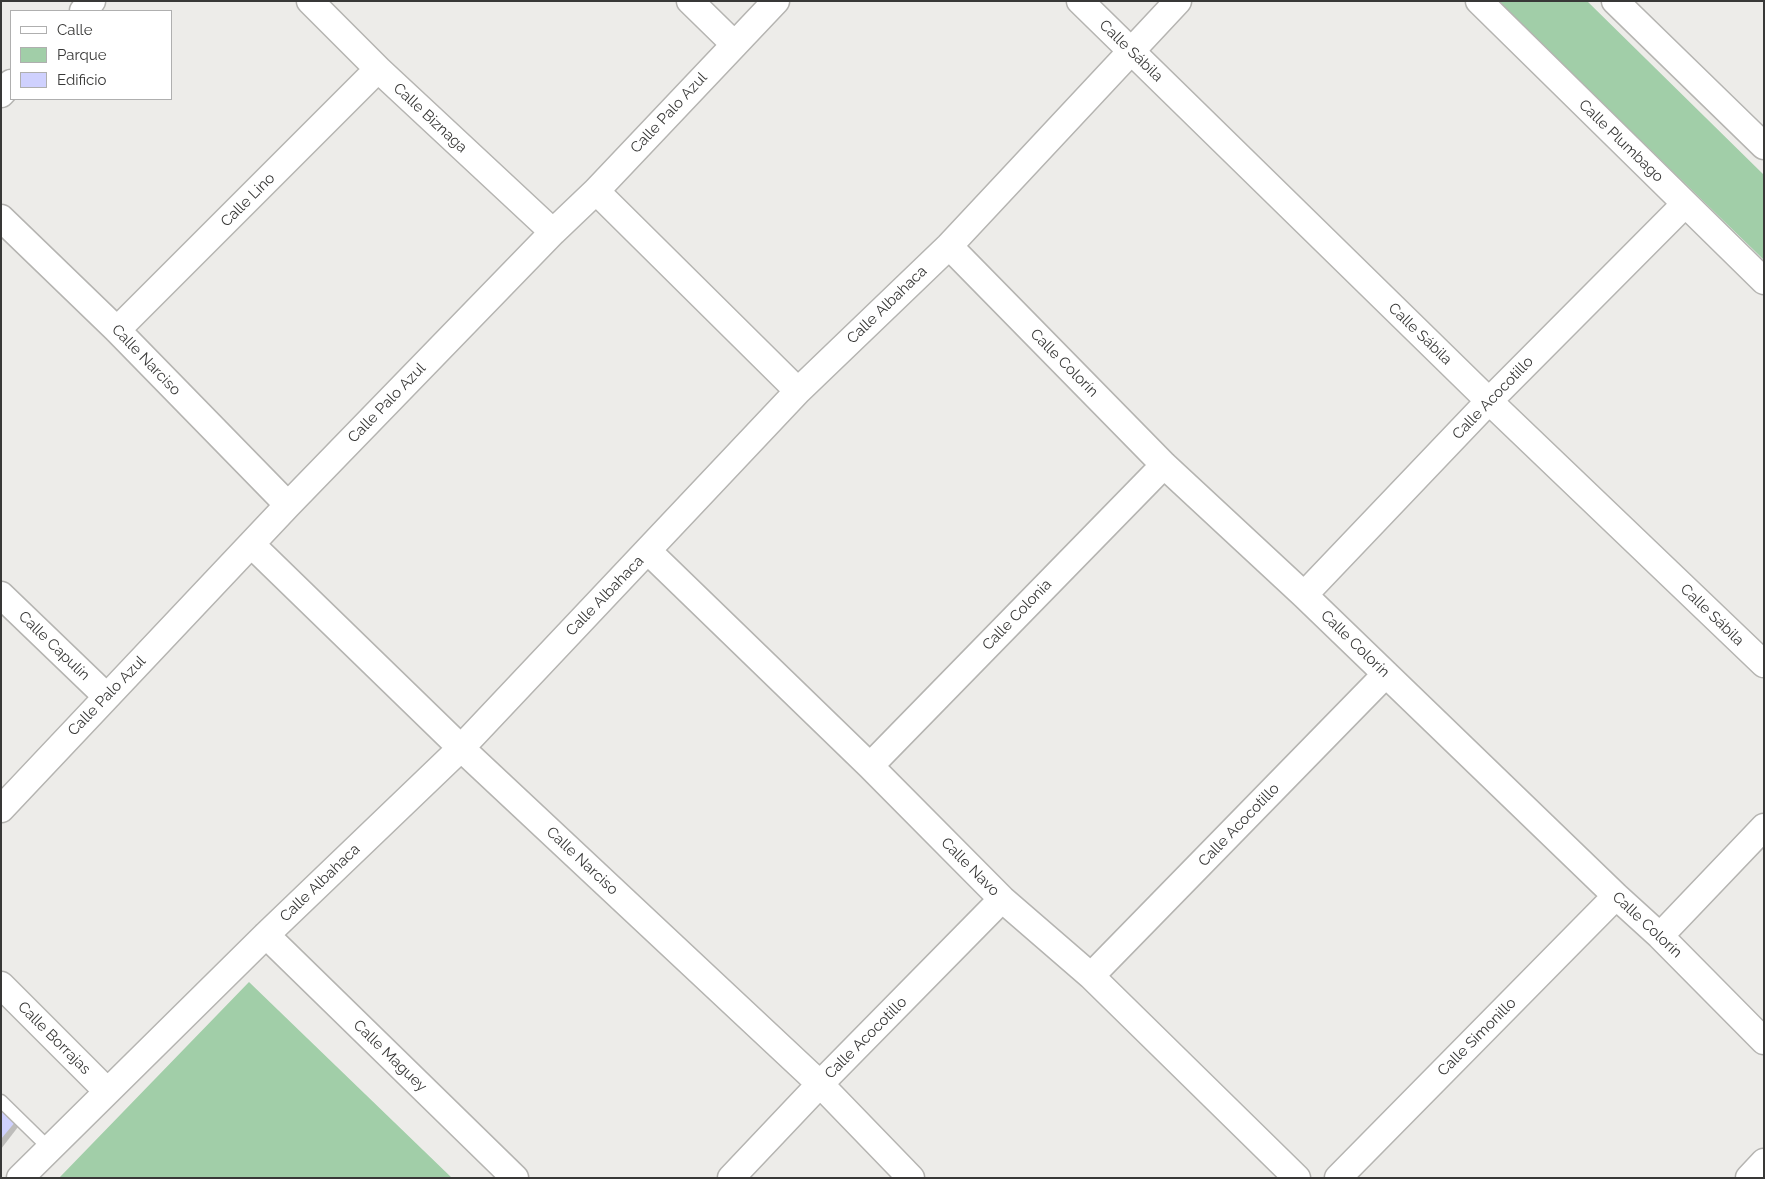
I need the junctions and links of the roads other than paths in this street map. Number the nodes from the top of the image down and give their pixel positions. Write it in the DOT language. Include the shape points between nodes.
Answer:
graph roads {
  1 [pos="92,1"];
  2 [pos="310,1"];
  3 [pos="690,1"];
  4 [pos="776,1"];
  5 [pos="1080,1"];
  6 [pos="1178,1"];
  7 [pos="1478,1"];
  8 [pos="1615,1"];
  9 [pos="83,10"];
  10 [pos="734,44"];
  11 [pos="1131,50"];
  12 [pos="378,69"];
  13 [pos="10,84"];
  14 [pos="1,94"];
  15 [pos="1759,131"];
  16 [pos="596,191"];
  17 [pos="1685,204"];
  18 [pos="1,218"];
  19 [pos="553,232"];
  20 [pos="948,246"];
  21 [pos="1764,281"];
  22 [pos="118,330"];
  23 [pos="798,391"];
  24 [pos="1489,401"];
  25 [pos="1164,465"];
  26 [pos="288,505"];
  27 [pos="252,545"];
  28 [pos="648,551"];
  29 [pos="1,595"];
  30 [pos="1304,595"];
  31 [pos="1764,664"];
  32 [pos="1386,674"];
  33 [pos="106,696"];
  34 [pos="460,748"];
  35 [pos="870,766"];
  36 [pos="1,809"];
  37 [pos="1764,827"];
  38 [pos="1616,896"];
  39 [pos="1002,899"];
  40 [pos="266,935"];
  41 [pos="1660,936"];
  42 [pos="1091,976"];
  43 [pos="1,985"];
  44 [pos="1764,1040"];
  45 [pos="820,1084"];
  46 [pos="107,1091"];
  47 [pos="1,1101"];
  48 [pos="49,1148"];
  49 [pos="1764,1162"];
  50 [pos="20,1178"];
  51 [pos="515,1178"];
  52 [pos="731,1178"];
  53 [pos="911,1178"];
  54 [pos="1297,1178"];
  55 [pos="1338,1178"];
  56 [pos="1749,1178"];
  1 -- 9 [label="street"];
  2 -- 12 [label="street, Calle Biznaga"];
  3 -- 10 [label="street"];
  4 -- 10 [label="street, Calle Palo Azul"];
  5 -- 11 [label="street, Calle Sábila"];
  6 -- 11 [label="street, Calle Albahaca"];
  7 -- 17 [label="street, Calle Plumbago"];
  8 -- 15 [label="street"];
  10 -- 16 [label="street, Calle Palo Azul"];
  11 -- 20 [label="street, Calle Albahaca"];
  11 -- 24 [label="street, Calle Sábila"];
  12 -- 19 [label="street, Calle Biznaga"];
  12 -- 22 [label="street, Calle Lino"];
  13 -- 14 [label="street"];
  16 -- 19 [label="street, Calle Palo Azul"];
  16 -- 23 [label="street"];
  17 -- 21 [label="street, Calle Plumbago"];
  17 -- 24 [label="street, Calle Acocotillo"];
  18 -- 22 [label="street, Calle Narciso"];
  19 -- 26 [label="street, Calle Palo Azul"];
  20 -- 23 [label="street, Calle Albahaca"];
  20 -- 25 [label="street, Calle Colorín"];
  22 -- 26 [label="street, Calle Narciso"];
  23 -- 28 [label="street, Calle Albahaca"];
  24 -- 30 [label="street, Calle Acocotillo"];
  24 -- 31 [label="street, Calle Sábila"];
  25 -- 30 [label="street, Calle Colorín"];
  25 -- 35 [label="street, Calle Colonia"];
  26 -- 27 [label="street, Calle Palo Azul"];
  27 -- 33 [label="street, Calle Palo Azul"];
  27 -- 34 [label="street, Calle Narciso"];
  28 -- 34 [label="street, Calle Albahaca"];
  28 -- 35 [label="street, Calle Navo"];
  29 -- 33 [label="street, Calle Capulín"];
  30 -- 32 [label="street, Calle Colorín"];
  32 -- 38 [label="street, Calle Colorín"];
  32 -- 42 [label="street, Calle Acocotillo"];
  33 -- 36 [label="street, Calle Palo Azul"];
  34 -- 40 [label="street, Calle Albahaca"];
  34 -- 45 [label="street, Calle Narciso"];
  35 -- 39 [label="street, Calle Navo"];
  37 -- 41 [label="street"];
  38 -- 41 [label="street, Calle Colorín"];
  38 -- 55 [label="street, Calle Simonillo"];
  39 -- 42 [label="street, Calle Navo"];
  39 -- 45 [label="street, Calle Acocotillo"];
  40 -- 46 [label="street, Calle Albahaca"];
  40 -- 51 [label="street, Calle Maguey"];
  41 -- 44 [label="street, Calle Colorín"];
  42 -- 54 [label="street, Calle Navo"];
  43 -- 46 [label="street, Calle Borrajas"];
  45 -- 52 [label="street, Calle Acocotillo"];
  45 -- 53 [label="street, Calle Narciso"];
  46 -- 48 [label="street, Calle Albahaca"];
  47 -- 48 [label="lane"];
  48 -- 50 [label="street, Calle Albahaca"];
  49 -- 56 [label="street"];
}
